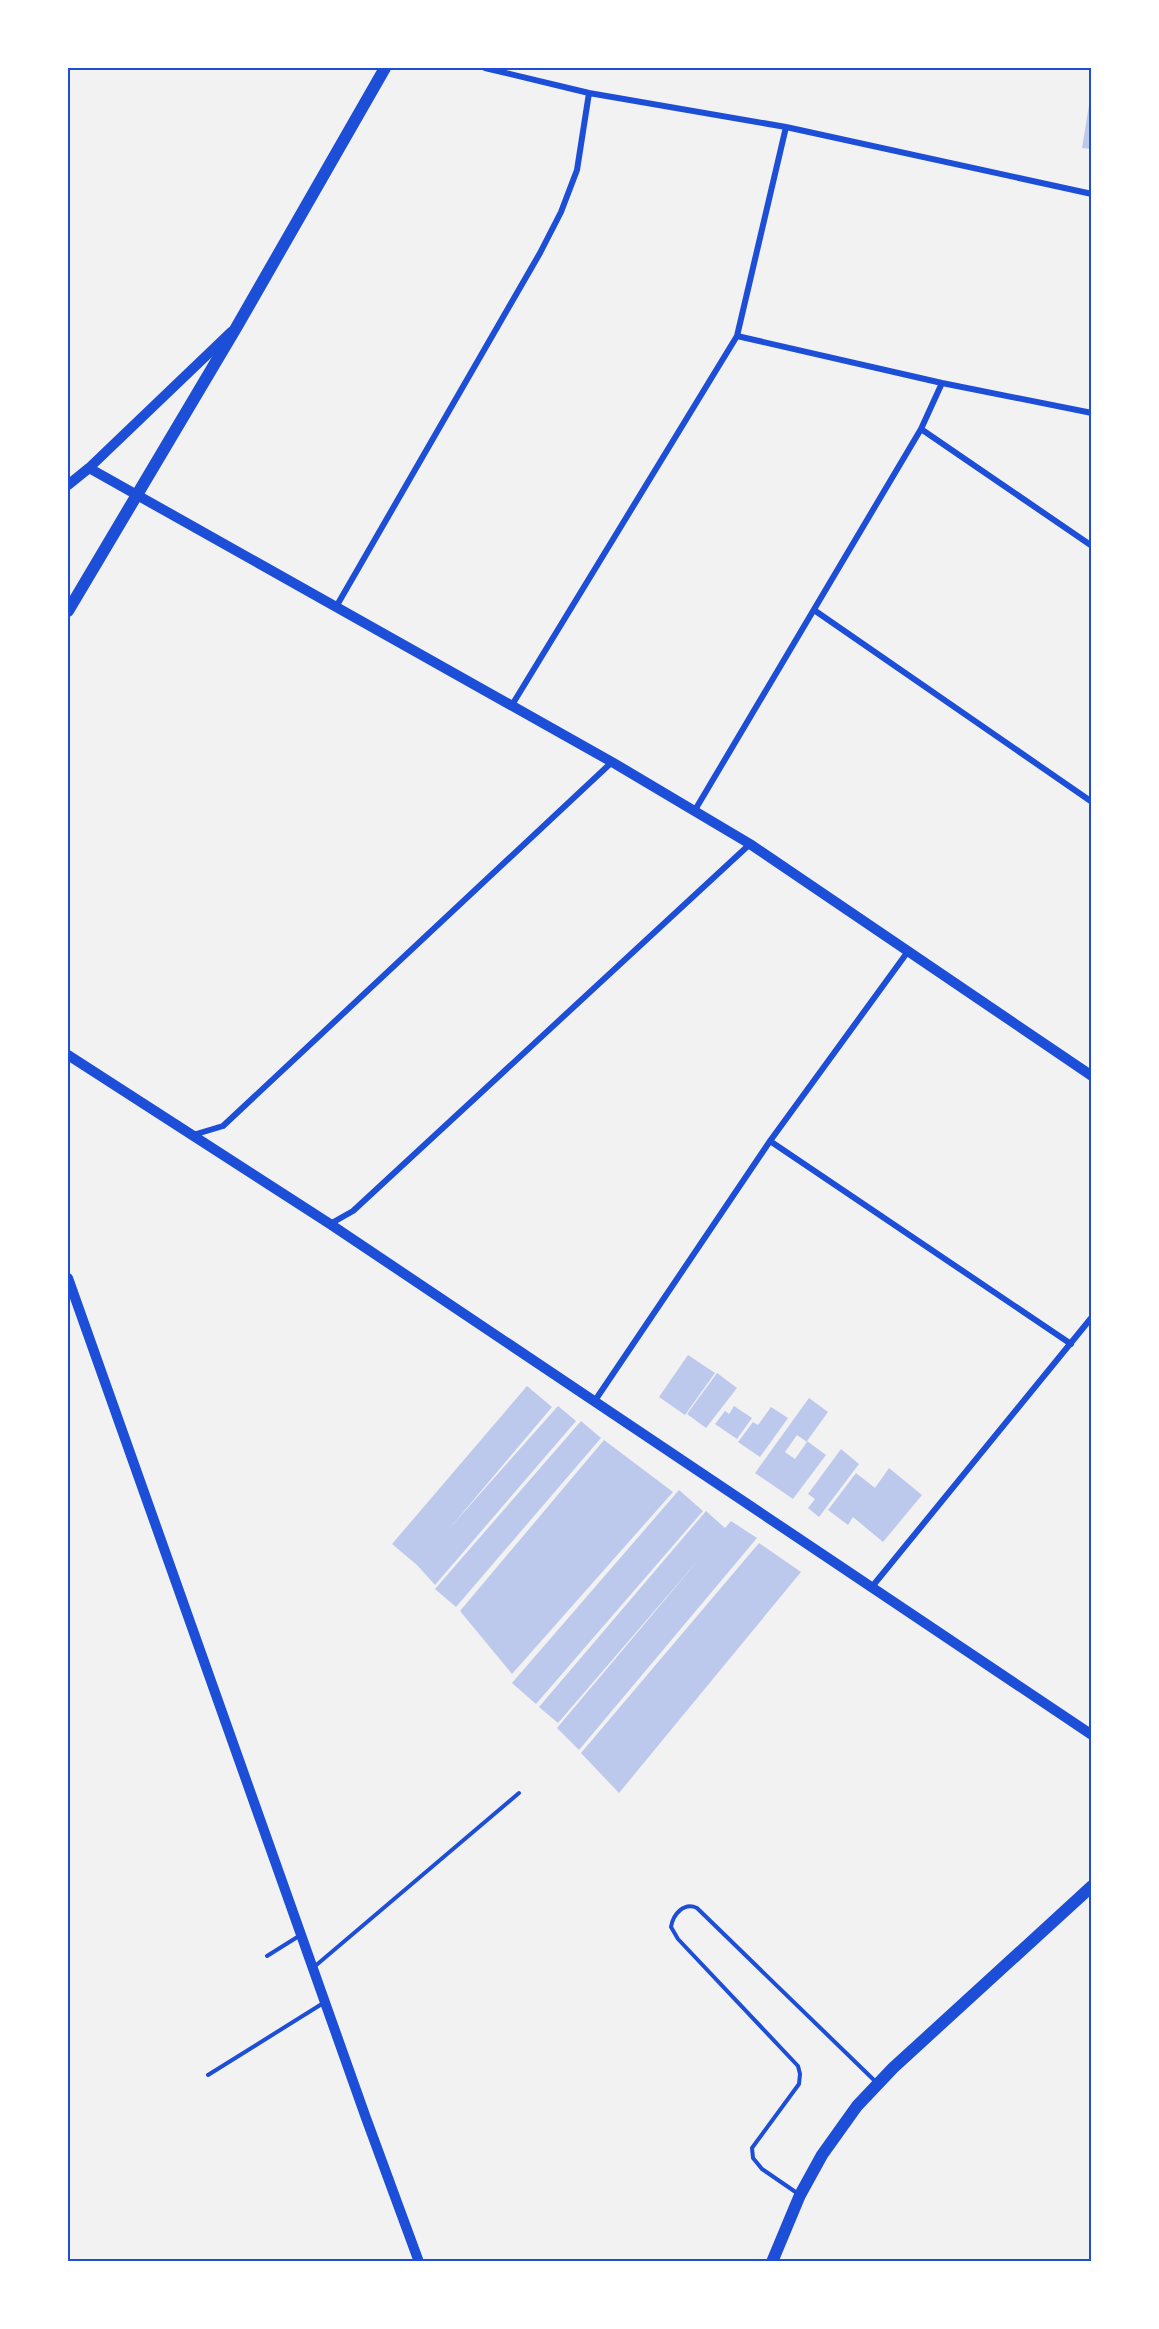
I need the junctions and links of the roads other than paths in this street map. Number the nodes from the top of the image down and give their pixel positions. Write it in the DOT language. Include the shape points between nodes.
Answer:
graph roads {
  1 [pos="385,68"];
  2 [pos="485,68"];
  3 [pos="589,93"];
  4 [pos="786,127"];
  5 [pos="1092,194"];
  6 [pos="236,328"];
  7 [pos="737,336"];
  8 [pos="942,383"];
  9 [pos="1092,413"];
  10 [pos="921,429"];
  11 [pos="89,468"];
  12 [pos="68,485"];
  13 [pos="137,495"];
  14 [pos="1092,546"];
  15 [pos="336,607"];
  16 [pos="814,610"];
  17 [pos="68,611"];
  18 [pos="512,705"];
  19 [pos="612,762"];
  20 [pos="1092,802"];
  21 [pos="695,810"];
  22 [pos="750,844"];
  23 [pos="909,950"];
  24 [pos="68,1055"];
  25 [pos="1092,1076"];
  26 [pos="193,1135"];
  27 [pos="770,1141"];
  28 [pos="330,1224"];
  29 [pos="68,1278"];
  30 [pos="1092,1317"];
  31 [pos="1071,1344"];
  32 [pos="593,1402"];
  33 [pos="871,1588"];
  34 [pos="1092,1735"];
  35 [pos="519,1793"];
  36 [pos="1092,1886"];
  37 [pos="302,1934"];
  38 [pos="267,1956"];
  39 [pos="313,1968"];
  40 [pos="325,2001"];
  41 [pos="208,2075"];
  42 [pos="878,2085"];
  43 [pos="800,2194"];
  44 [pos="419,2262"];
  45 [pos="772,2262"];
  1 -- 6 [label="main road"];
  2 -- 3 [label="street"];
  3 -- 4 [label="street"];
  3 -- 15 [label="street" via="577,170 561,212"];
  4 -- 5 [label="street"];
  4 -- 7 [label="street"];
  6 -- 11 [label="street"];
  6 -- 13 [label="main road"];
  7 -- 8 [label="street"];
  7 -- 18 [label="street"];
  8 -- 9 [label="street"];
  8 -- 10 [label="street"];
  10 -- 14 [label="street"];
  10 -- 16 [label="street"];
  11 -- 12 [label="street"];
  11 -- 13 [label="street"];
  13 -- 15 [label="street"];
  13 -- 17 [label="main road"];
  15 -- 18 [label="street"];
  16 -- 20 [label="street"];
  16 -- 21 [label="street"];
  18 -- 19 [label="street"];
  19 -- 21 [label="street"];
  19 -- 26 [label="street" via="223,1126"];
  21 -- 22 [label="street"];
  22 -- 23 [label="street"];
  22 -- 28 [label="street" via="353,1211"];
  23 -- 25 [label="street"];
  23 -- 27 [label="street"];
  24 -- 26 [label="street"];
  26 -- 28 [label="street"];
  27 -- 31 [label="street"];
  27 -- 32 [label="street"];
  28 -- 32 [label="street"];
  29 -- 37 [label="street"];
  30 -- 31 [label="street"];
  31 -- 33 [label="street"];
  32 -- 33 [label="street"];
  33 -- 34 [label="street"];
  35 -- 39 [label="lane"];
  36 -- 42 [label="main road"];
  37 -- 38 [label="lane"];
  37 -- 39 [label="street"];
  39 -- 40 [label="street"];
  40 -- 41 [label="lane"];
  40 -- 44 [label="street"];
  42 -- 43 [label="main road" via="822,2155"];
  42 -- 43 [label="lane" via="698,1908 685,1906 672,1918 671,1927 678,1939 798,2066 799,2084 752,2148 753,2158 762,2169"];
  43 -- 45 [label="main road"];
}
